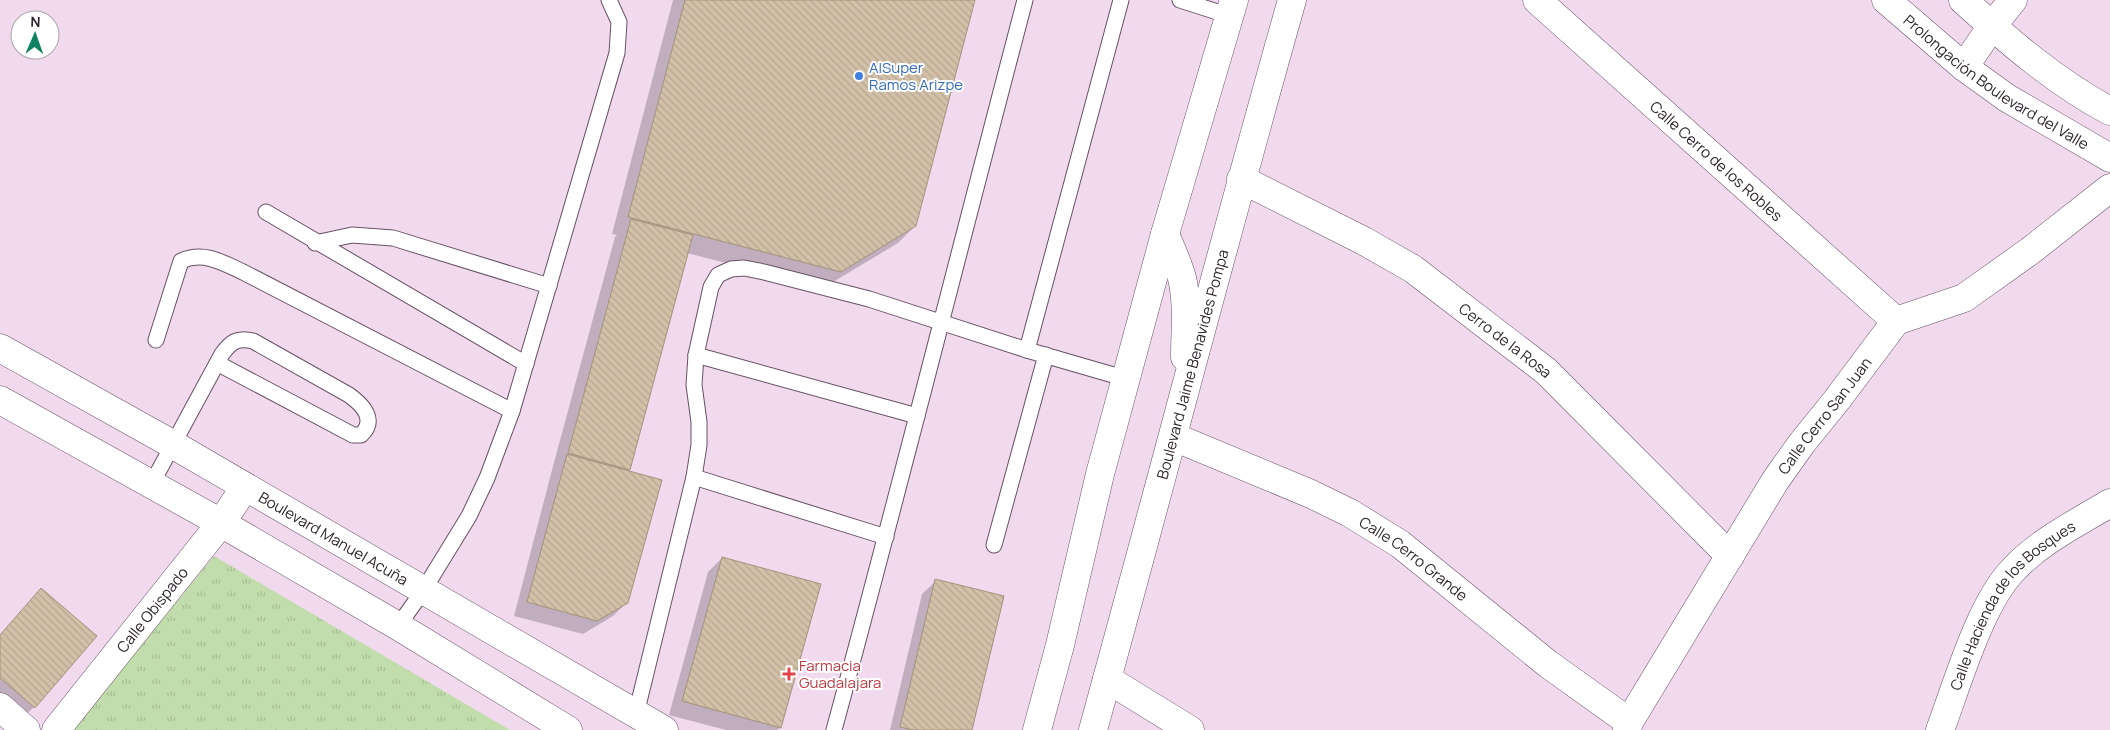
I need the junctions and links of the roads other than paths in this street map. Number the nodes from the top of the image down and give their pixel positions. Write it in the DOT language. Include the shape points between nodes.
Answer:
graph roads {
  1 [pos="609,0"];
  2 [pos="1025,0"];
  3 [pos="1121,0"];
  4 [pos="1180,0"];
  5 [pos="1292,0"];
  6 [pos="1537,0"];
  7 [pos="1886,0"];
  8 [pos="1963,0"];
  9 [pos="2013,0"];
  10 [pos="1233,4"];
  11 [pos="1992,26"];
  12 [pos="1964,67"];
  13 [pos="2110,111"];
  14 [pos="2110,158"];
  15 [pos="1241,179"];
  16 [pos="2110,188"];
  17 [pos="266,212"];
  18 [pos="1165,234"];
  19 [pos="315,243"];
  20 [pos="549,286"];
  21 [pos="1896,321"];
  22 [pos="940,322"];
  23 [pos="156,340"];
  24 [pos="0,348"];
  25 [pos="1027,350"];
  26 [pos="696,355"];
  27 [pos="1046,355"];
  28 [pos="217,362"];
  29 [pos="526,364"];
  30 [pos="1126,378"];
  31 [pos="1185,391"];
  32 [pos="0,400"];
  33 [pos="512,411"];
  34 [pos="917,416"];
  35 [pos="1174,436"];
  36 [pos="172,444"];
  37 [pos="694,477"];
  38 [pos="150,485"];
  39 [pos="245,488"];
  40 [pos="2110,502"];
  41 [pos="221,523"];
  42 [pos="886,537"];
  43 [pos="994,545"];
  44 [pos="1730,556"];
  45 [pos="423,591"];
  46 [pos="398,626"];
  47 [pos="1107,679"];
  48 [pos="0,707"];
  49 [pos="636,714"];
  50 [pos="1628,726"];
  51 [pos="26,730"];
  52 [pos="56,730"];
  53 [pos="568,730"];
  54 [pos="664,730"];
  55 [pos="834,730"];
  56 [pos="1037,730"];
  57 [pos="1093,730"];
  58 [pos="1190,730"];
  59 [pos="1940,730"];
  1 -- 20 [label="lane" via="619,22 617,52"];
  2 -- 22 [label="lane"];
  3 -- 25 [label="lane"];
  4 -- 10 [label="lane"];
  5 -- 15 [label="street, Boulevard Jaime Benavides Pompa"];
  6 -- 21 [label="street, Calle Cerro de los Robles"];
  7 -- 12 [label="street, Prolongación Boulevard del Valle"];
  8 -- 11 [label="street"];
  9 -- 11 [label="street"];
  10 -- 18 [label="street"];
  11 -- 12 [label="street"];
  11 -- 13 [label="street" via="2059,78"];
  12 -- 14 [label="street, Prolongación Boulevard del Valle" via="2007,98"];
  15 -- 31 [label="street, Boulevard Jaime Benavides Pompa"];
  15 -- 44 [label="street, Cerro de la Rosa" via="1412,269 1546,371"];
  16 -- 21 [label="street" via="1964,298"];
  17 -- 19 [label="lane"];
  18 -- 30 [label="street"];
  18 -- 31 [label="street" via="1182,280"];
  19 -- 20 [label="lane" via="352,235 393,238"];
  19 -- 29 [label="lane"];
  20 -- 29 [label="lane"];
  21 -- 44 [label="street, Calle Cerro San Juan" via="1775,481"];
  22 -- 25 [label="lane"];
  22 -- 26 [label="lane" via="869,298 744,268 718,275 710,287"];
  22 -- 34 [label="lane"];
  23 -- 33 [label="lane" via="181,261 192,256 204,257 243,272"];
  24 -- 36 [label="street, Boulevard Manuel Acuña"];
  25 -- 27 [label="lane"];
  26 -- 34 [label="lane"];
  26 -- 37 [label="lane" via="694,385 699,445"];
  27 -- 30 [label="lane"];
  27 -- 43 [label="lane"];
  28 -- 28 [label="lane" via="230,343 244,339 253,341 349,395 368,417 366,431 353,435"];
  28 -- 36 [label="lane"];
  29 -- 33 [label="lane"];
  30 -- 56 [label="street"];
  31 -- 35 [label="street, Boulevard Jaime Benavides Pompa"];
  32 -- 38 [label="street"];
  33 -- 45 [label="lane" via="470,516"];
  34 -- 42 [label="lane"];
  35 -- 47 [label="street, Boulevard Jaime Benavides Pompa"];
  35 -- 50 [label="street, Calle Cerro Grande" via="1311,494 1350,513 1400,544"];
  36 -- 38 [label="lane"];
  36 -- 39 [label="street, Boulevard Manuel Acuña"];
  37 -- 42 [label="lane"];
  37 -- 49 [label="lane"];
  38 -- 41 [label="street"];
  39 -- 41 [label="street, Calle Obispado"];
  39 -- 45 [label="street, Boulevard Manuel Acuña"];
  40 -- 59 [label="street, Calle Hacienda de los Bosques" via="2040,546 2012,571 1994,596 1977,632"];
  41 -- 46 [label="street"];
  41 -- 52 [label="street, Calle Obispado"];
  42 -- 55 [label="lane"];
  44 -- 50 [label="street, Calle Cerro San Juan"];
  45 -- 46 [label="lane"];
  45 -- 49 [label="street, Boulevard Manuel Acuña"];
  46 -- 53 [label="street"];
  47 -- 57 [label="street, Boulevard Jaime Benavides Pompa"];
  47 -- 58 [label="street"];
  48 -- 51 [label="street"];
  49 -- 54 [label="street, Boulevard Manuel Acuña"];
}
